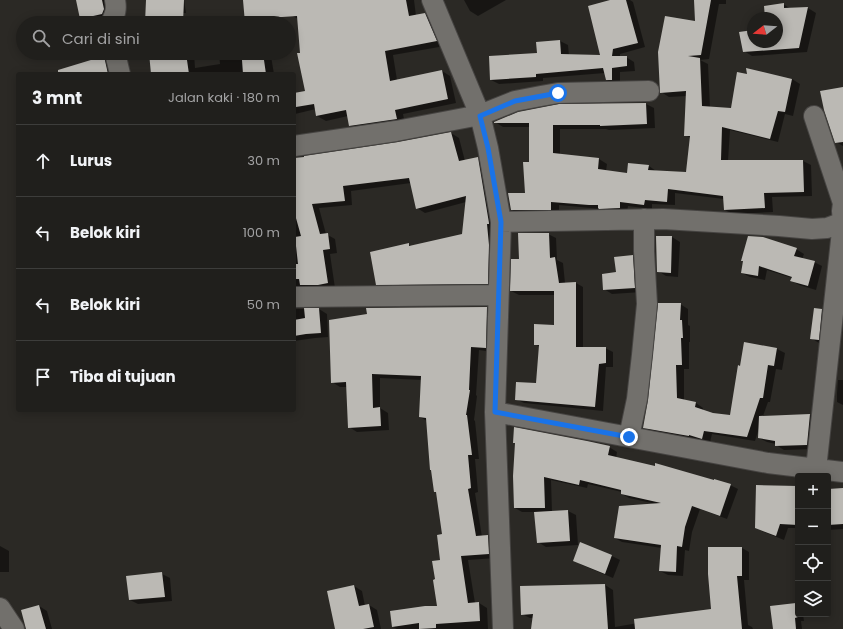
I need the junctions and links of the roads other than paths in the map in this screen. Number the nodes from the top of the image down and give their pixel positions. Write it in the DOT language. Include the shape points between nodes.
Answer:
graph roads {
  1 [pos="115,0"];
  2 [pos="432,0"];
  3 [pos="114,16"];
  4 [pos="117,60"];
  5 [pos="120,72"];
  6 [pos="649,91"];
  7 [pos="480,116"];
  8 [pos="814,116"];
  9 [pos="296,146"];
  10 [pos="843,203"];
  11 [pos="644,219"];
  12 [pos="501,222"];
  13 [pos="843,222"];
  14 [pos="498,295"];
  15 [pos="296,297"];
  16 [pos="495,412"];
  17 [pos="629,437"];
  18 [pos="816,469"];
  19 [pos="843,472"];
  20 [pos="0,608"];
  21 [pos="14,629"];
  22 [pos="503,629"];
  1 -- 3 [label="street"];
  2 -- 7 [label="street"];
  4 -- 5 [label="street"];
  6 -- 7 [label="street" via="553,94 515,101"];
  7 -- 9 [label="street"];
  7 -- 12 [label="street"];
  8 -- 10 [label="street"];
  10 -- 13 [label="street"];
  11 -- 12 [label="street"];
  11 -- 13 [label="street" via="812,229 827,228"];
  11 -- 17 [label="street" via="647,304"];
  12 -- 14 [label="street"];
  13 -- 18 [label="street"];
  14 -- 15 [label="street"];
  14 -- 16 [label="street"];
  16 -- 17 [label="street"];
  16 -- 22 [label="street"];
  17 -- 18 [label="street" via="768,464"];
  18 -- 19 [label="street"];
  20 -- 21 [label="street"];
}
